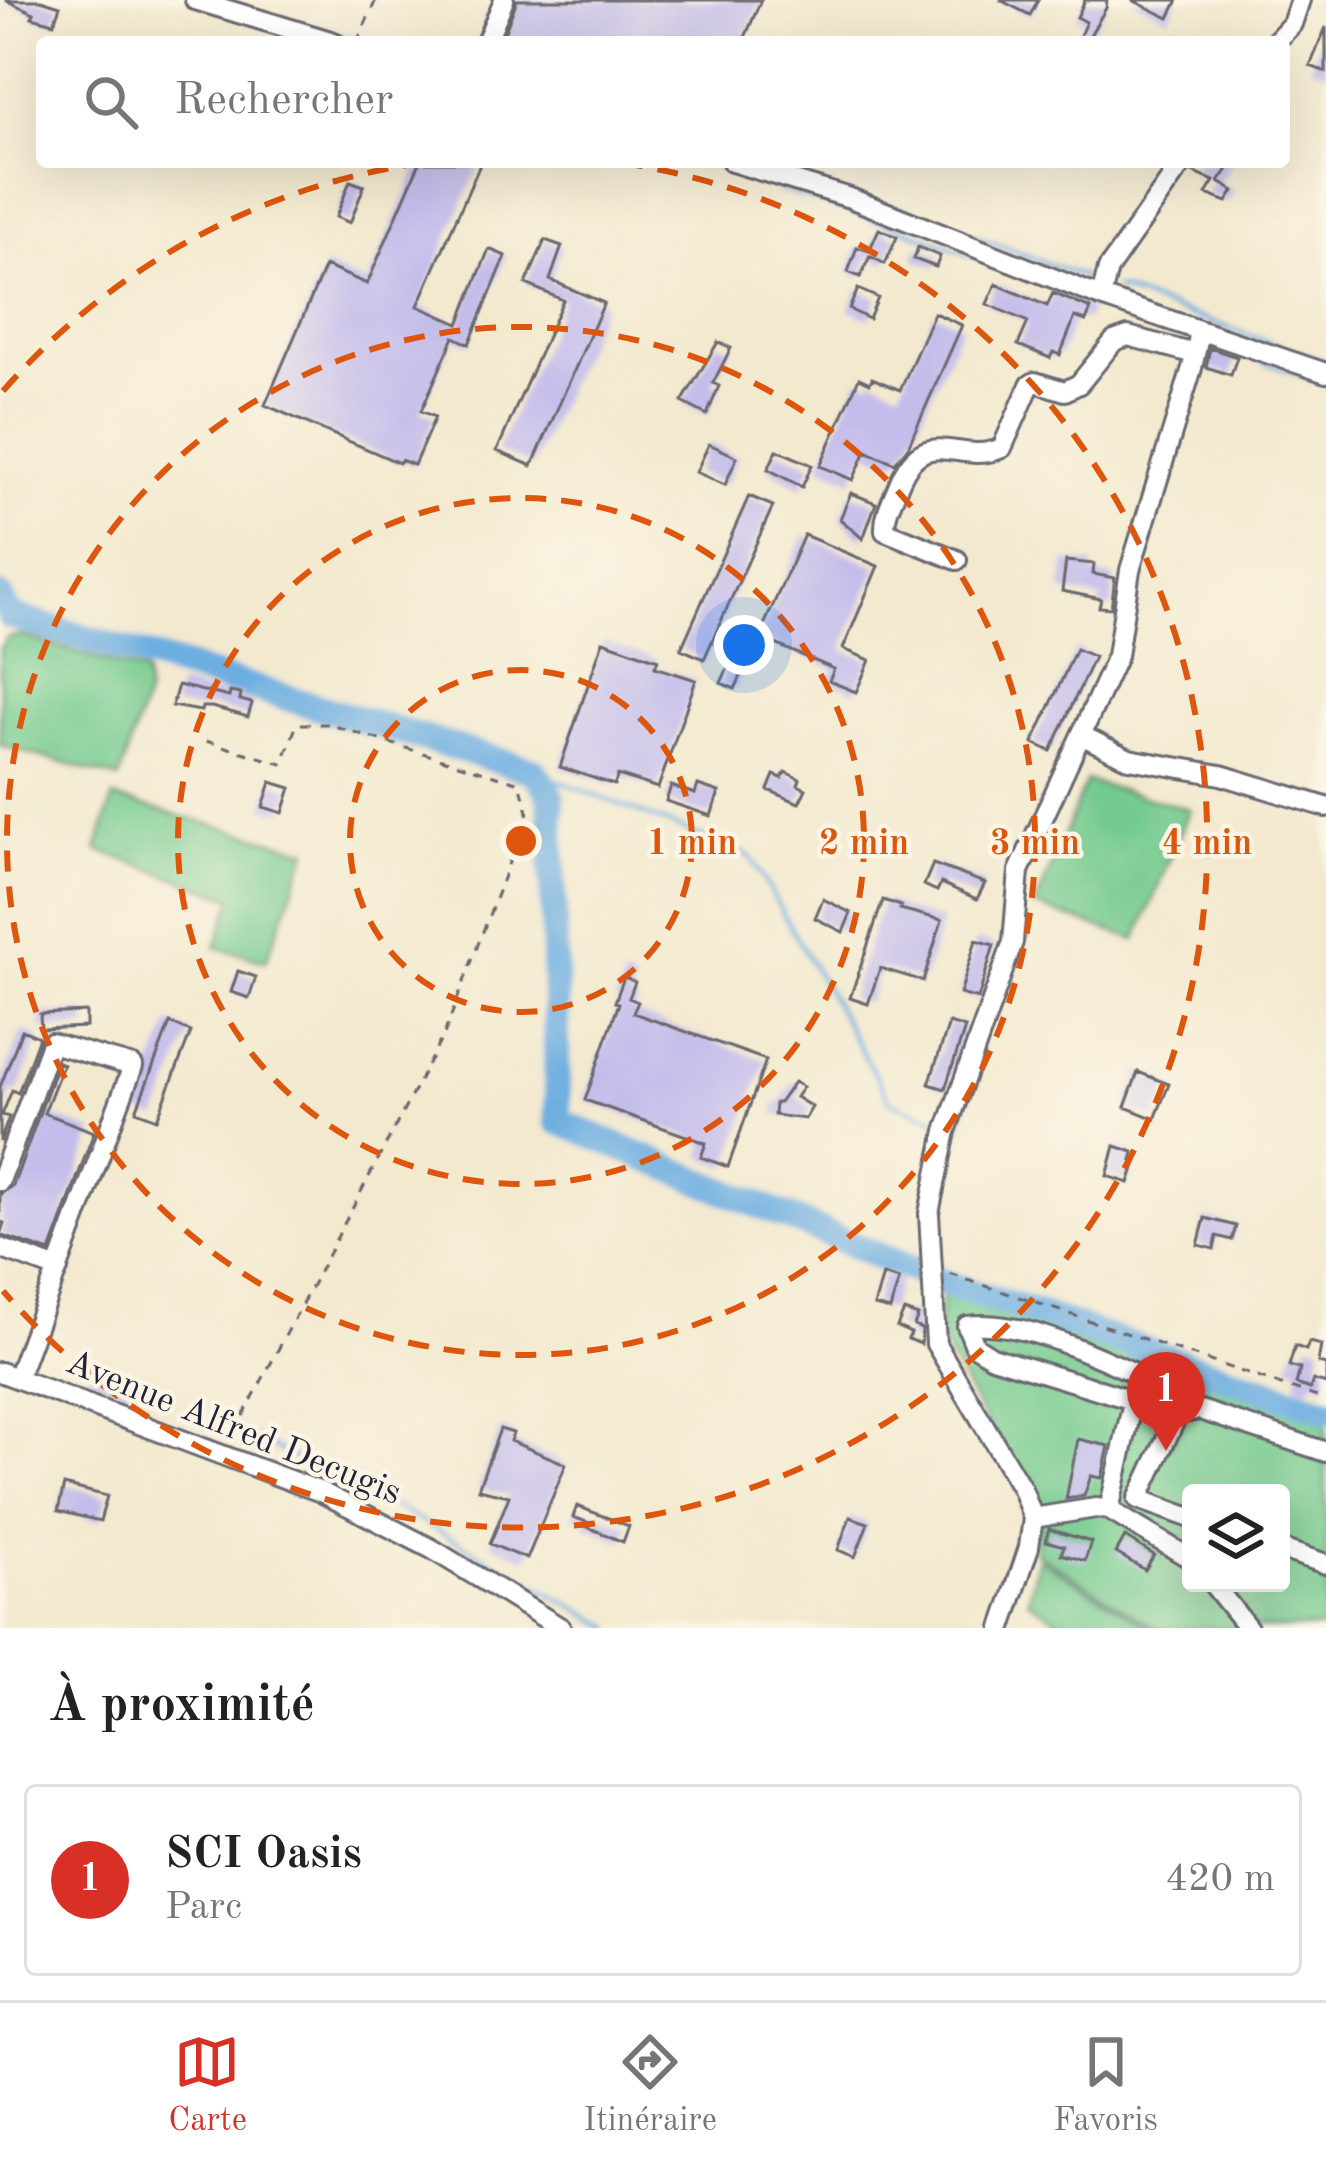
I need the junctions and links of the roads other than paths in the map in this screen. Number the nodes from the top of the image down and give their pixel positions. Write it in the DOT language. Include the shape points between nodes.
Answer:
graph roads {
  1 [pos="195,0"];
  2 [pos="504,0"];
  3 [pos="1300,0"];
  4 [pos="314,36"];
  5 [pos="489,36"];
  6 [pos="1281,36"];
  7 [pos="752,168"];
  8 [pos="1179,168"];
  9 [pos="1101,297"];
  10 [pos="1199,332"];
  11 [pos="1195,354"];
  12 [pos="1326,374"];
  13 [pos="957,560"];
  14 [pos="1081,735"];
  15 [pos="1326,807"];
  16 [pos="0,1181"];
  17 [pos="0,1248"];
  18 [pos="58,1269"];
  19 [pos="9,1375"];
  20 [pos="1135,1400"];
  21 [pos="1178,1414"];
  22 [pos="1326,1452"];
  23 [pos="1109,1510"];
  24 [pos="1182,1515"];
  25 [pos="1033,1518"];
  26 [pos="1290,1552"];
  27 [pos="1182,1553"];
  28 [pos="1326,1564"];
  29 [pos="1219,1592"];
  30 [pos="561,1628"];
  31 [pos="1002,1628"];
  32 [pos="1248,1628"];
  1 -- 4 [label="street"];
  2 -- 5 [label="street"];
  3 -- 6 [label="street"];
  7 -- 9 [label="street"];
  8 -- 9 [label="street" via="1108,268"];
  9 -- 10 [label="street"];
  10 -- 11 [label="street"];
  10 -- 12 [label="street"];
  11 -- 13 [label="street" via="1114,340 1079,384 1065,391 1030,385 1003,448 915,455 885,531"];
  11 -- 14 [label="street" via="1130,570 1117,656"];
  14 -- 15 [label="street" via="1130,760 1221,775"];
  14 -- 25 [label="street" via="1019,871 1013,942 946,1132 929,1214 935,1344"];
  16 -- 18 [label="street" via="51,1043 134,1066"];
  17 -- 18 [label="street"];
  18 -- 19 [label="street"];
  19 -- 30 [label="street, Avenue Alfred Decugis" via="378,1519"];
  20 -- 20 [label="street" via="1139,1375 1073,1346 984,1323 967,1326 975,1346 992,1357"];
  20 -- 21 [label="street"];
  20 -- 23 [label="street"];
  21 -- 22 [label="street" via="1200,1411"];
  21 -- 24 [label="street" via="1138,1499"];
  23 -- 25 [label="street"];
  23 -- 27 [label="street"];
  25 -- 31 [label="street"];
  26 -- 28 [label="street"];
  29 -- 32 [label="street"];
}
